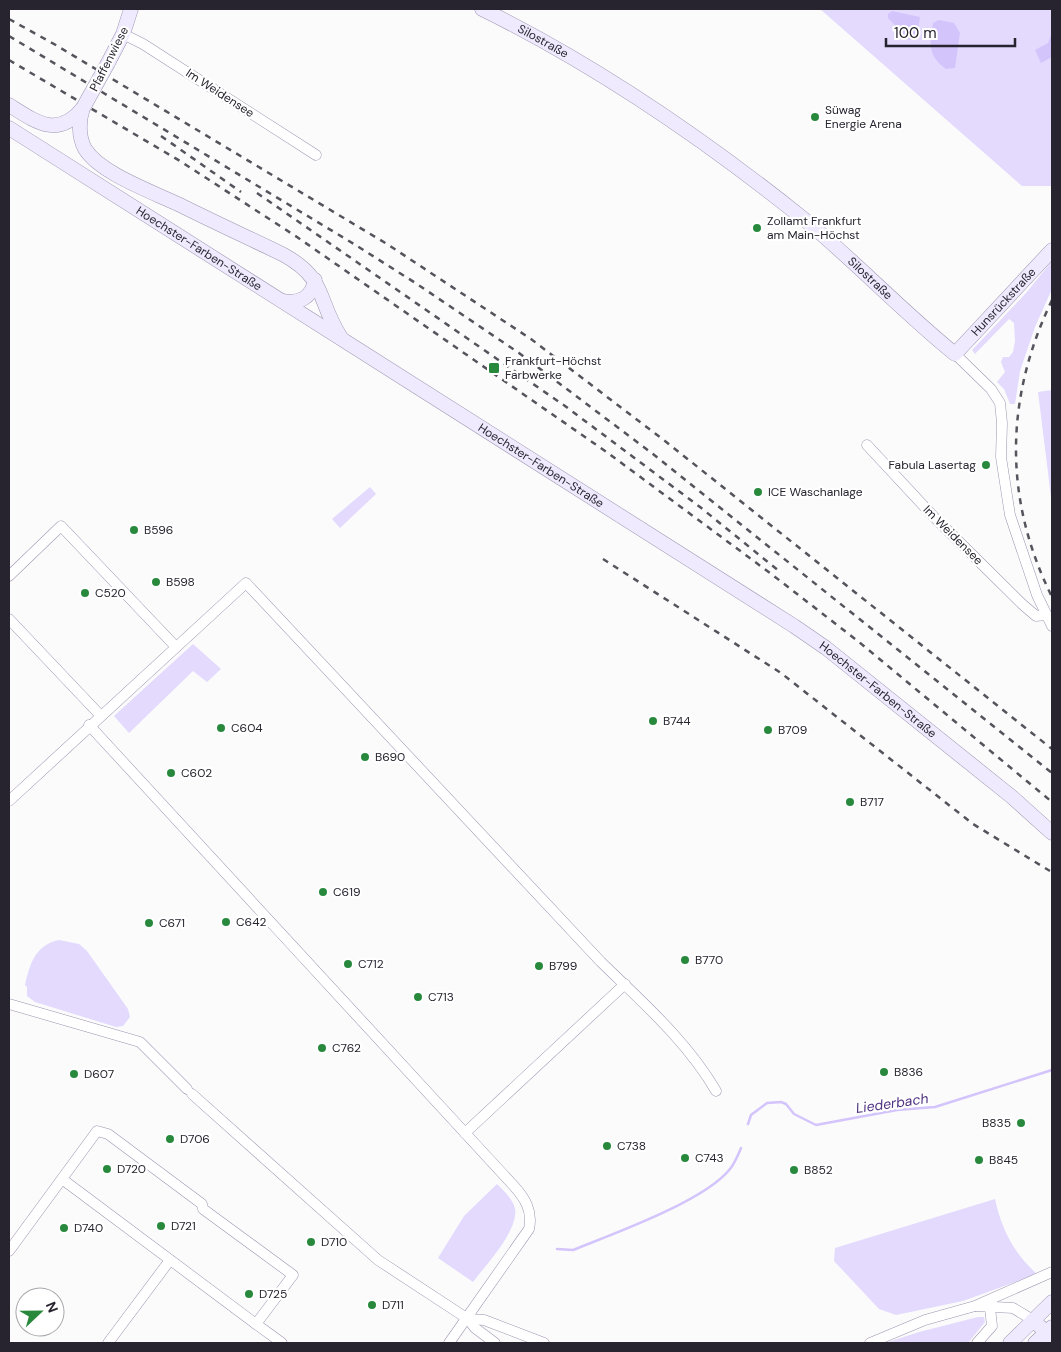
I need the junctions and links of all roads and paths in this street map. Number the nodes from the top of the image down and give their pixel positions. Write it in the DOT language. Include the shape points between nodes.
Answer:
graph roads {
  1 [pos="131,9"];
  2 [pos="482,9"];
  3 [pos="123,34"];
  4 [pos="9,105"];
  5 [pos="79,115"];
  6 [pos="9,128"];
  7 [pos="316,155"];
  8 [pos="1052,250"];
  9 [pos="315,280"];
  10 [pos="281,300"];
  11 [pos="342,338"];
  12 [pos="955,354"];
  13 [pos="866,445"];
  14 [pos="9,576"];
  15 [pos="1046,615"];
  16 [pos="9,619"];
  17 [pos="1052,626"];
  18 [pos="176,647"];
  19 [pos="100,715"];
  20 [pos="89,725"];
  21 [pos="9,801"];
  22 [pos="1052,833"];
  23 [pos="626,984"];
  24 [pos="9,1004"];
  25 [pos="716,1091"];
  26 [pos="465,1133"];
  27 [pos="62,1179"];
  28 [pos="9,1252"];
  29 [pos="170,1260"];
  30 [pos="1052,1272"];
  31 [pos="1052,1302"];
  32 [pos="974,1306"];
  33 [pos="990,1308"];
  34 [pos="468,1319"];
  35 [pos="1033,1320"];
  36 [pos="256,1324"];
  37 [pos="1050,1332"];
  38 [pos="108,1343"];
  39 [pos="282,1343"];
  40 [pos="450,1343"];
  41 [pos="495,1343"];
  42 [pos="544,1343"];
  43 [pos="870,1343"];
  44 [pos="978,1343"];
  45 [pos="1010,1343"];
  46 [pos="1035,1343"];
  1 -- 3 [label="main road, Pfaffenwiese"];
  2 -- 12 [label="main road, Silostraße" via="620,85 682,128 804,220"];
  3 -- 5 [label="main road, Pfaffenwiese, bridge"];
  3 -- 7 [label="street, Im Weidensee" via="144,44"];
  4 -- 5 [label="main road" via="34,121 53,126 65,124"];
  5 -- 9 [label="main road" via="86,149 107,168 284,255 302,266"];
  6 -- 10 [label="main road, Hoechster-Farben-Straße"];
  8 -- 12 [label="main road, Hunsrückstraße"];
  9 -- 10 [label="main road" via="312,291 304,299 296,302"];
  9 -- 11 [label="main road"];
  10 -- 11 [label="main road, Hoechster-Farben-Straße"];
  11 -- 22 [label="main road, Hoechster-Farben-Straße" via="826,648 1005,791"];
  12 -- 15 [label="street, Silostraße" via="991,389 1000,403 1001,457 1010,515"];
  13 -- 15 [label="street, Im Weidensee" via="1022,604 1036,616"];
  14 -- 18 [label="street" via="61,526"];
  15 -- 17 [label="street, Silostraße"];
  16 -- 19 [label="street"];
  18 -- 19 [label="street"];
  18 -- 23 [label="street" via="246,582 601,962"];
  19 -- 20 [label="street"];
  20 -- 21 [label="street"];
  20 -- 26 [label="street"];
  23 -- 25 [label="street" via="697,1062"];
  23 -- 26 [label="street"];
  24 -- 34 [label="street" via="140,1042 190,1092 378,1260"];
  26 -- 34 [label="street" via="520,1192 528,1206 531,1222"];
  27 -- 28 [label="street"];
  27 -- 29 [label="street"];
  27 -- 36 [label="street" via="97,1131 108,1134 202,1204 203,1209 293,1276"];
  29 -- 36 [label="street"];
  29 -- 38 [label="street"];
  30 -- 32 [label="street"];
  31 -- 35 [label="main road"];
  32 -- 33 [label="street"];
  32 -- 43 [label="street" via="925,1320"];
  33 -- 35 [label="street" via="1012,1308"];
  33 -- 44 [label="street" via="992,1326"];
  34 -- 40 [label="street"];
  34 -- 41 [label="street"];
  34 -- 42 [label="street" via="484,1320"];
  35 -- 37 [label="main road"];
  35 -- 45 [label="main road"];
  36 -- 39 [label="street"];
  37 -- 46 [label="main road"];
}
